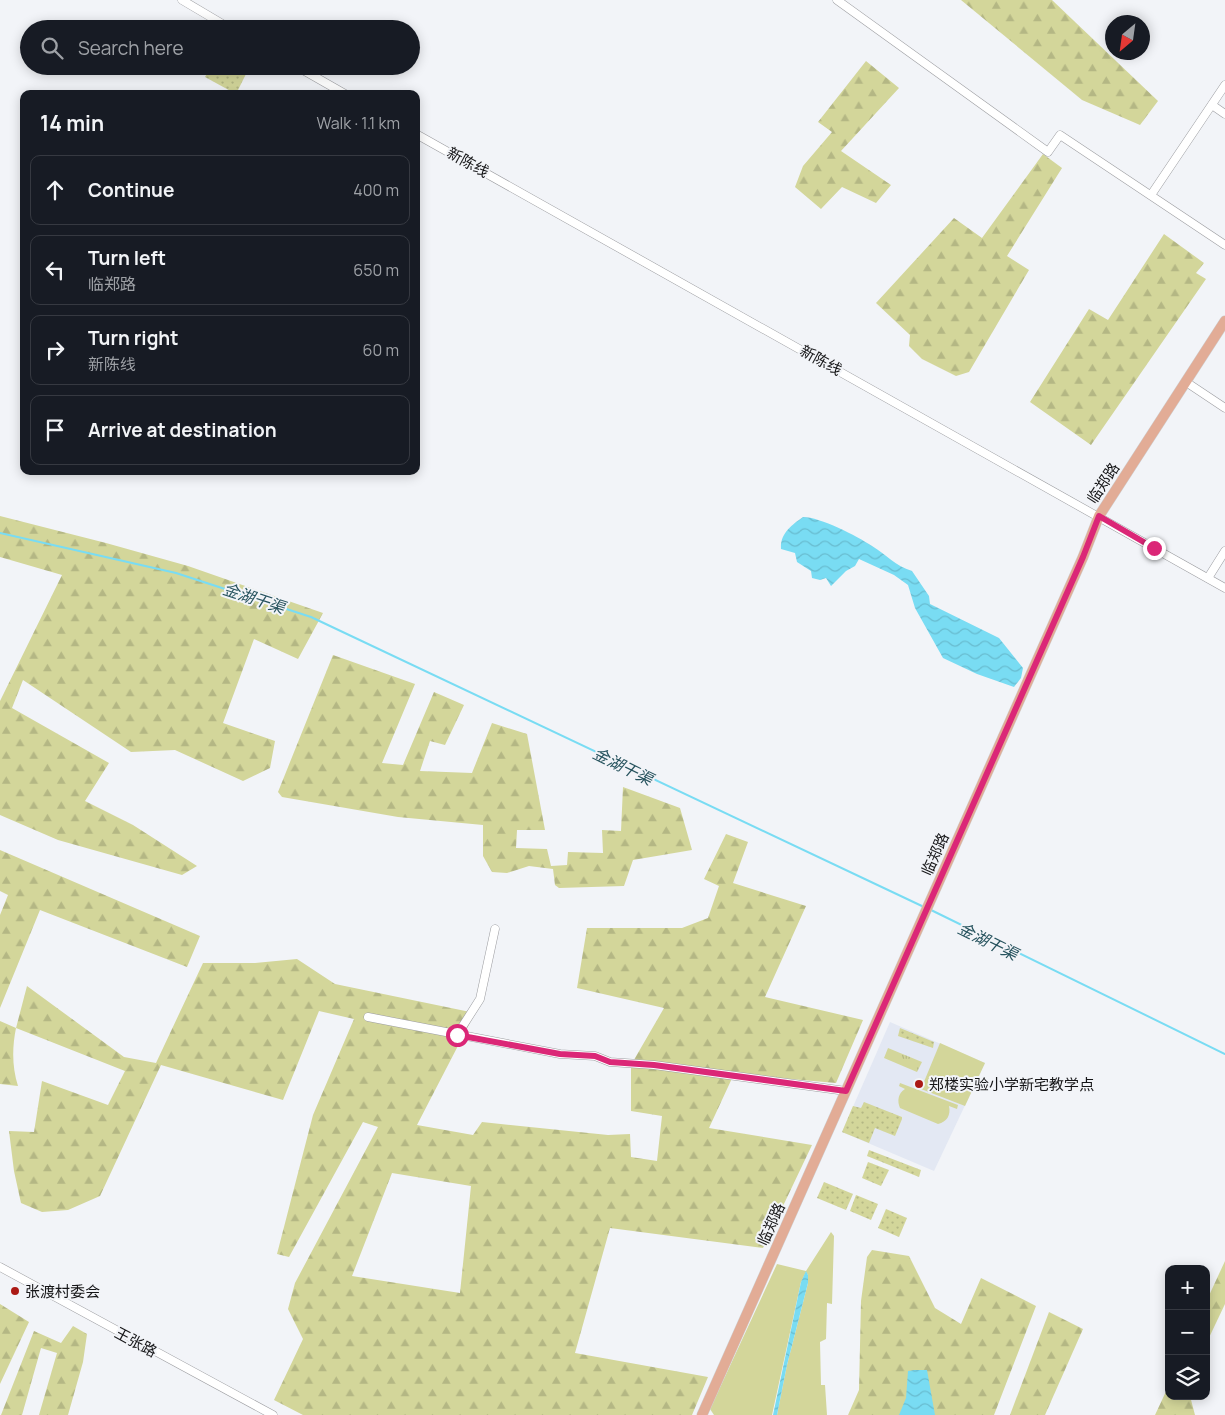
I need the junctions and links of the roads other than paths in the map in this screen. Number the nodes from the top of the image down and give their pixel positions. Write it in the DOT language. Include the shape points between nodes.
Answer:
graph roads {
  1 [pos="182,0"];
  2 [pos="838,0"];
  3 [pos="216,20"];
  4 [pos="312,75"];
  5 [pos="1225,85"];
  6 [pos="338,90"];
  7 [pos="1212,105"];
  8 [pos="1225,114"];
  9 [pos="420,136"];
  10 [pos="1151,195"];
  11 [pos="1225,244"];
  12 [pos="1225,321"];
  13 [pos="1186,382"];
  14 [pos="1225,408"];
  15 [pos="1099,516"];
  16 [pos="1225,551"];
  17 [pos="1208,578"];
  18 [pos="1225,588"];
  19 [pos="495,929"];
  20 [pos="368,1017"];
  21 [pos="457,1035"];
  22 [pos="846,1091"];
  23 [pos="0,1267"];
  24 [pos="273,1415"];
  25 [pos="702,1415"];
  1 -- 3 [label="street"];
  2 -- 10 [label="street" via="1048,152 1060,135"];
  4 -- 6 [label="street"];
  5 -- 7 [label="street"];
  7 -- 8 [label="street"];
  7 -- 10 [label="street"];
  9 -- 15 [label="street, 新陈线"];
  10 -- 11 [label="street"];
  12 -- 13 [label="main road, 临郑路"];
  13 -- 14 [label="street"];
  13 -- 15 [label="main road, 临郑路"];
  15 -- 17 [label="street, 新陈线"];
  15 -- 22 [label="main road, 临郑路"];
  16 -- 17 [label="street"];
  17 -- 18 [label="street, 新陈线"];
  19 -- 21 [label="street" via="480,999"];
  20 -- 21 [label="street"];
  21 -- 22 [label="street" via="560,1054 595,1056 610,1062"];
  22 -- 25 [label="main road, 临郑路"];
  23 -- 24 [label="street, 王张路"];
}
